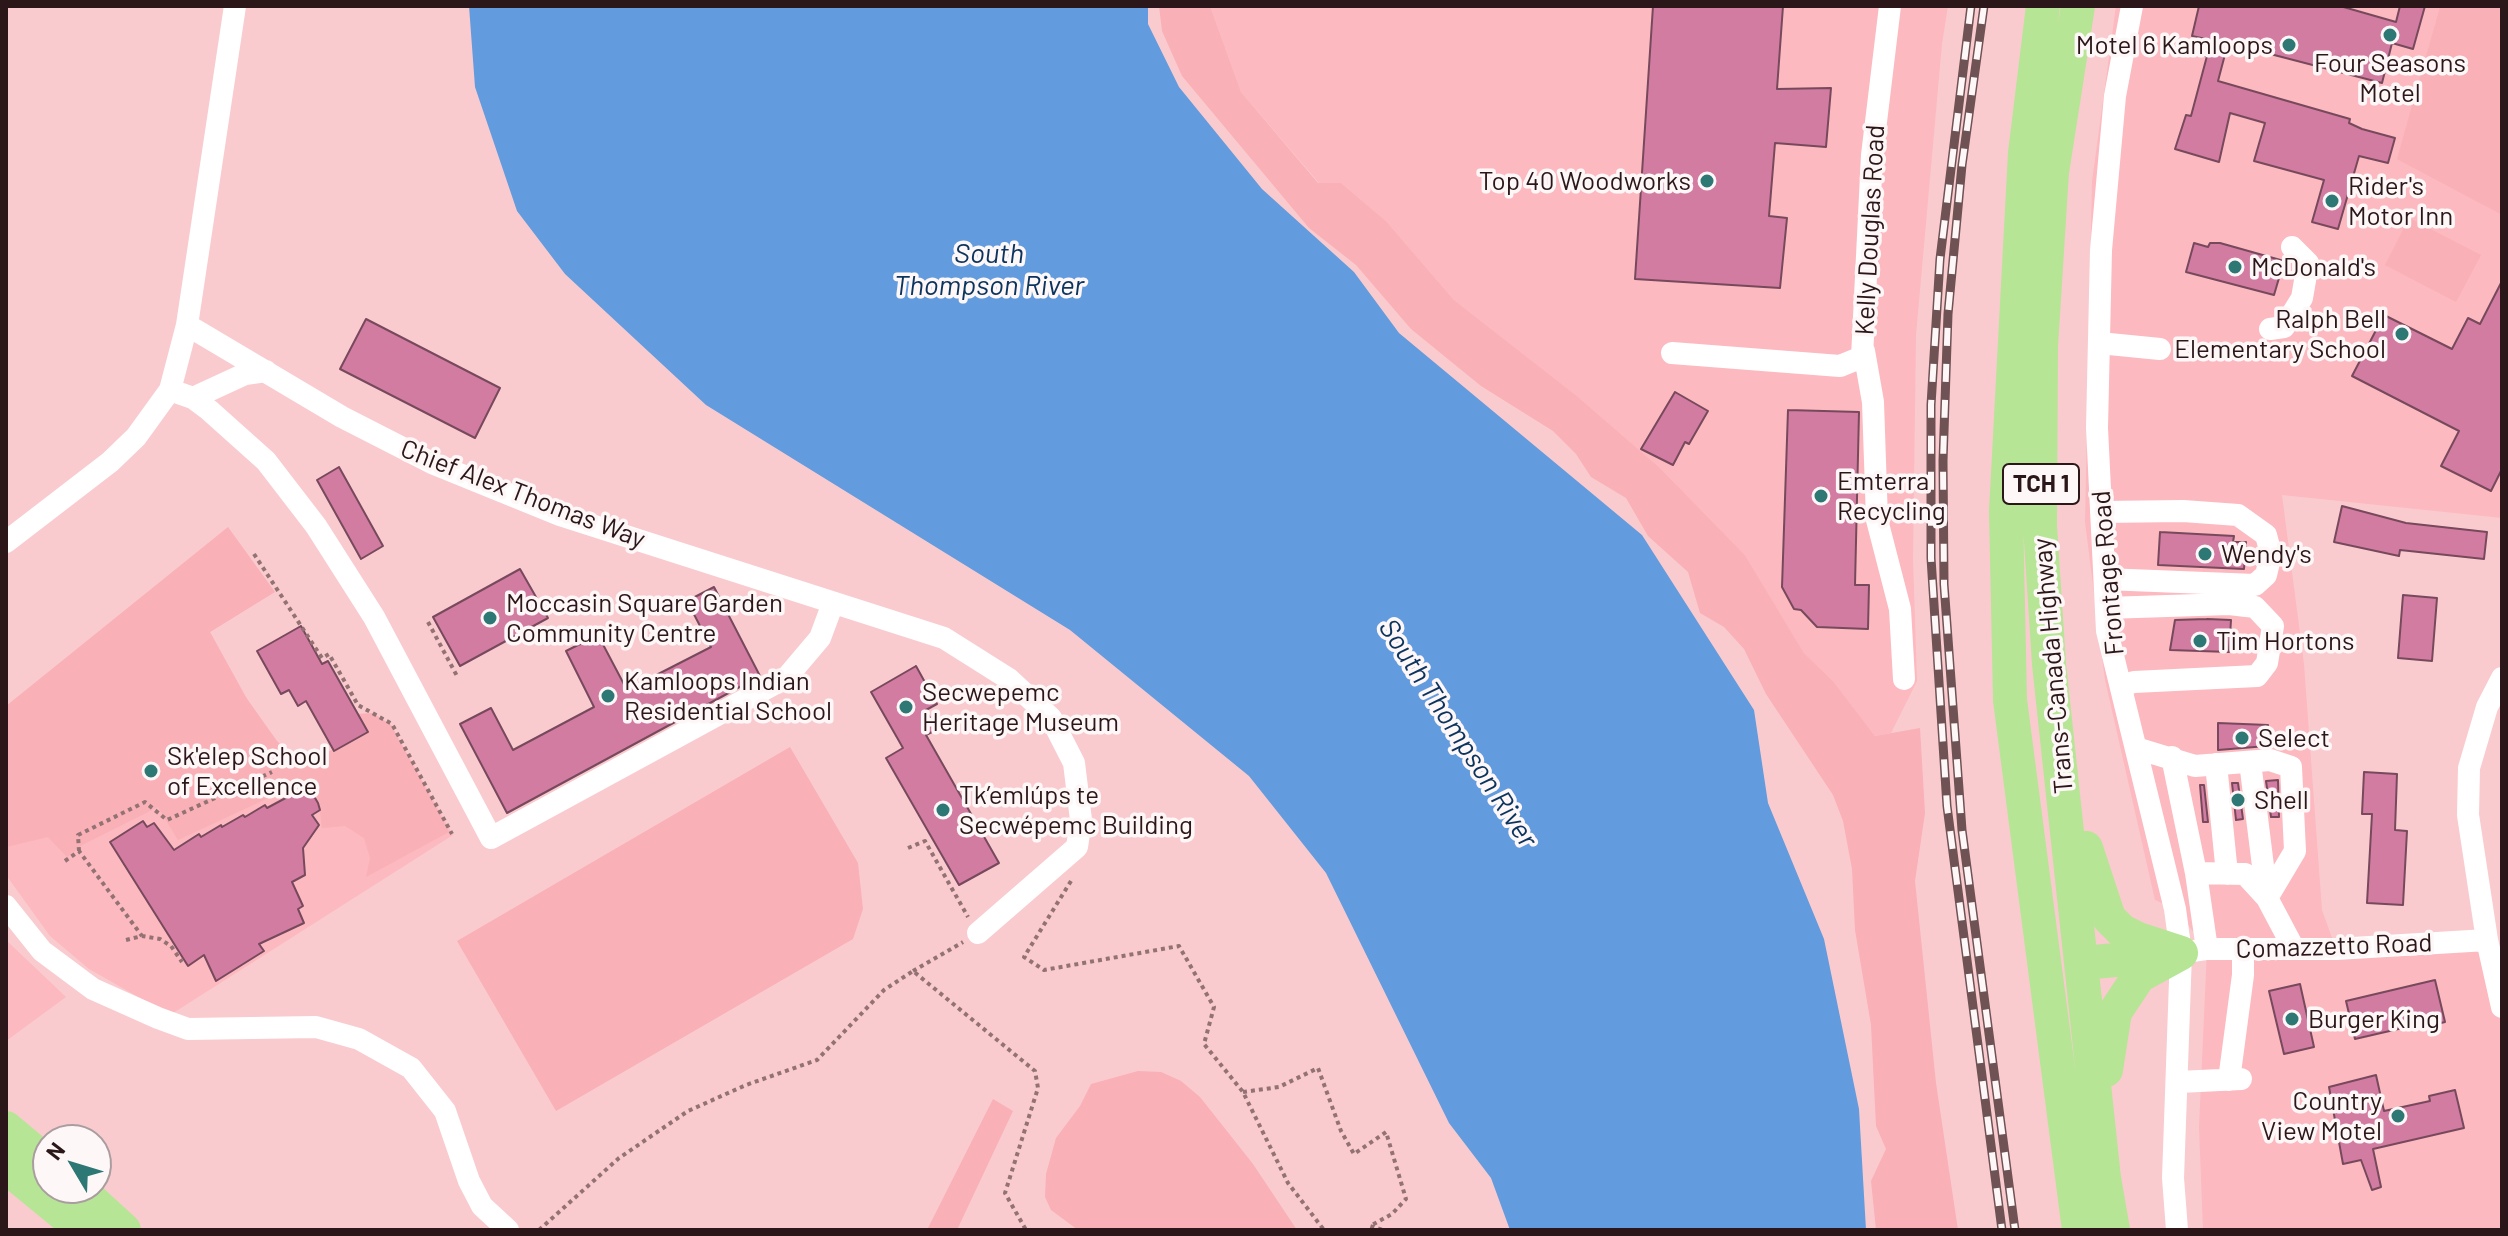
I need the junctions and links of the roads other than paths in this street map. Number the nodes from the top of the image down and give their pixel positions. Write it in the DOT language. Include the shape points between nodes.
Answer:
graph roads {
  1 [pos="235,6"];
  2 [pos="1890,6"];
  3 [pos="2043,6"];
  4 [pos="2078,6"];
  5 [pos="2132,6"];
  6 [pos="2292,247"];
  7 [pos="187,325"];
  8 [pos="2270,329"];
  9 [pos="2099,343"];
  10 [pos="2160,349"];
  11 [pos="1864,351"];
  12 [pos="1672,353"];
  13 [pos="266,371"];
  14 [pos="170,390"];
  15 [pos="193,398"];
  16 [pos="2101,512"];
  17 [pos="6,542"];
  18 [pos="2105,579"];
  19 [pos="833,603"];
  20 [pos="2106,608"];
  21 [pos="2049,664"];
  22 [pos="2502,678"];
  23 [pos="1904,679"];
  24 [pos="2121,686"];
  25 [pos="2136,748"];
  26 [pos="2172,757"];
  27 [pos="2250,762"];
  28 [pos="2216,764"];
  29 [pos="2196,873"];
  30 [pos="2227,874"];
  31 [pos="2267,898"];
  32 [pos="2036,901"];
  33 [pos="6,906"];
  34 [pos="978,933"];
  35 [pos="2487,940"];
  36 [pos="2243,949"];
  37 [pos="2294,949"];
  38 [pos="2194,951"];
  39 [pos="2083,963"];
  40 [pos="2502,1007"];
  41 [pos="2179,1082"];
  42 [pos="6,1128"];
  43 [pos="32,1150"];
  44 [pos="6,1167"];
  45 [pos="2104,1178"];
  46 [pos="96,1204"];
  47 [pos="83,1230"];
  48 [pos="124,1230"];
  49 [pos="508,1230"];
  50 [pos="2079,1230"];
  51 [pos="2113,1230"];
  52 [pos="2177,1230"];
  1 -- 7 [label="street"];
  2 -- 11 [label="street, Kelly Douglas Road" via="1872,155"];
  3 -- 32 [label="highway, Trans-Canada Highway / TCH 1" via="2025,153 2006,511 2010,700"];
  4 -- 21 [label="highway, Trans-Canada Highway / TCH 1" via="2052,172 2041,346 2040,526"];
  5 -- 9 [label="street, Frontage Road" via="2115,96 2101,250"];
  6 -- 8 [label="street" via="2308,263 2302,298 2284,327"];
  7 -- 13 [label="street, Chief Alex Thomas Way"];
  7 -- 14 [label="street"];
  9 -- 10 [label="street"];
  9 -- 16 [label="street, Frontage Road"];
  11 -- 12 [label="street, Kelly Douglas Road" via="1858,361 1840,366"];
  11 -- 23 [label="street" via="1873,402 1877,520 1900,609"];
  13 -- 15 [label="street" via="245,374"];
  13 -- 19 [label="street, Chief Alex Thomas Way" via="432,463 560,515"];
  14 -- 15 [label="street"];
  14 -- 17 [label="street" via="110,462"];
  15 -- 19 [label="street" via="266,461 316,526 374,617 491,838 787,677 820,638"];
  16 -- 18 [label="street, Frontage Road"];
  16 -- 18 [label="street" via="2238,515 2266,535 2271,554 2266,575 2255,585"];
  18 -- 20 [label="street, Frontage Road"];
  19 -- 34 [label="street, Chief Alex Thomas Way" via="944,638 1009,679 1051,718 1074,763 1081,820 1077,847"];
  20 -- 24 [label="street, Frontage Road"];
  20 -- 24 [label="street" via="2229,604 2255,607 2273,626 2267,663 2257,676"];
  21 -- 38 [label="highway" via="2076,808 2109,918 2138,939"];
  21 -- 39 [label="highway, Trans-Canada Highway / TCH 1"];
  22 -- 35 [label="street" via="2487,707 2469,768 2468,815"];
  24 -- 25 [label="street, Frontage Road"];
  25 -- 26 [label="street"];
  25 -- 38 [label="street, Frontage Road" via="2175,909"];
  26 -- 28 [label="street" via="2195,766"];
  26 -- 29 [label="street"];
  27 -- 28 [label="street"];
  27 -- 31 [label="street"];
  27 -- 31 [label="street" via="2270,760 2291,767 2295,851"];
  28 -- 30 [label="street"];
  29 -- 30 [label="street"];
  29 -- 38 [label="street"];
  30 -- 31 [label="street" via="2245,874"];
  31 -- 37 [label="street"];
  32 -- 39 [label="highway"];
  32 -- 50 [label="highway, Trans-Canada Highway / TCH 1"];
  33 -- 49 [label="street" via="42,951 93,989 158,1018 188,1029 316,1027 359,1039 411,1068 445,1111 482,1206"];
  35 -- 37 [label="street, Comazzetto Road"];
  35 -- 40 [label="street"];
  36 -- 37 [label="street, Comazzetto Road"];
  36 -- 38 [label="street, Comazzetto Road"];
  36 -- 41 [label="street" via="2237,1080"];
  38 -- 39 [label="highway"];
  38 -- 41 [label="street, Frontage Road"];
  38 -- 45 [label="highway" via="2139,976 2115,1012 2106,1060"];
  39 -- 45 [label="highway, Trans-Canada Highway / TCH 1"];
  41 -- 52 [label="street, Frontage Road" via="2173,1178"];
  42 -- 43 [label="highway"];
  44 -- 47 [label="highway"];
  45 -- 51 [label="highway, Trans-Canada Highway / TCH 1"];
  46 -- 48 [label="highway"];
}
